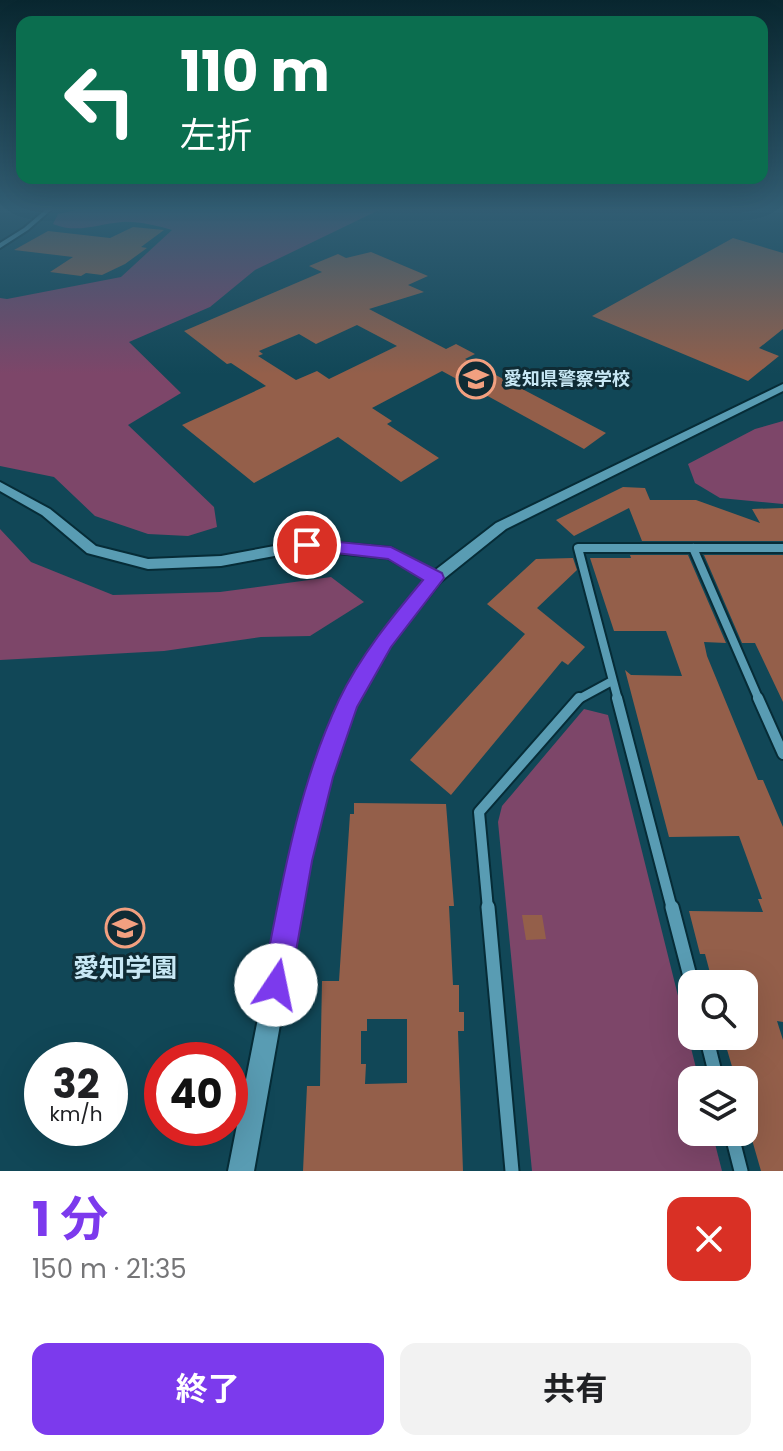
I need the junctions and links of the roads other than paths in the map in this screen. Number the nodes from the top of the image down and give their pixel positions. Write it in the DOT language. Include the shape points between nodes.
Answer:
graph roads {
  1 [pos="783,387"];
  2 [pos="0,486"];
  3 [pos="693,548"];
  4 [pos="783,548"];
  5 [pos="435,578"];
  6 [pos="612,681"];
  7 [pos="783,754"];
  8 [pos="688,970"];
  9 [pos="735,1146"];
  10 [pos="241,1171"];
  11 [pos="512,1171"];
  12 [pos="741,1171"];
  1 -- 5 [label="street" via="501,526"];
  2 -- 5 [label="street" via="46,512 92,550 148,564 221,561 307,545 391,553"];
  3 -- 4 [label="street"];
  3 -- 6 [label="street" via="578,548"];
  3 -- 7 [label="street"];
  5 -- 10 [label="street" via="384,642 348,704 322,777 299,861"];
  6 -- 8 [label="street"];
  6 -- 11 [label="street" via="578,698 479,812"];
  9 -- 12 [label="street"];
}
